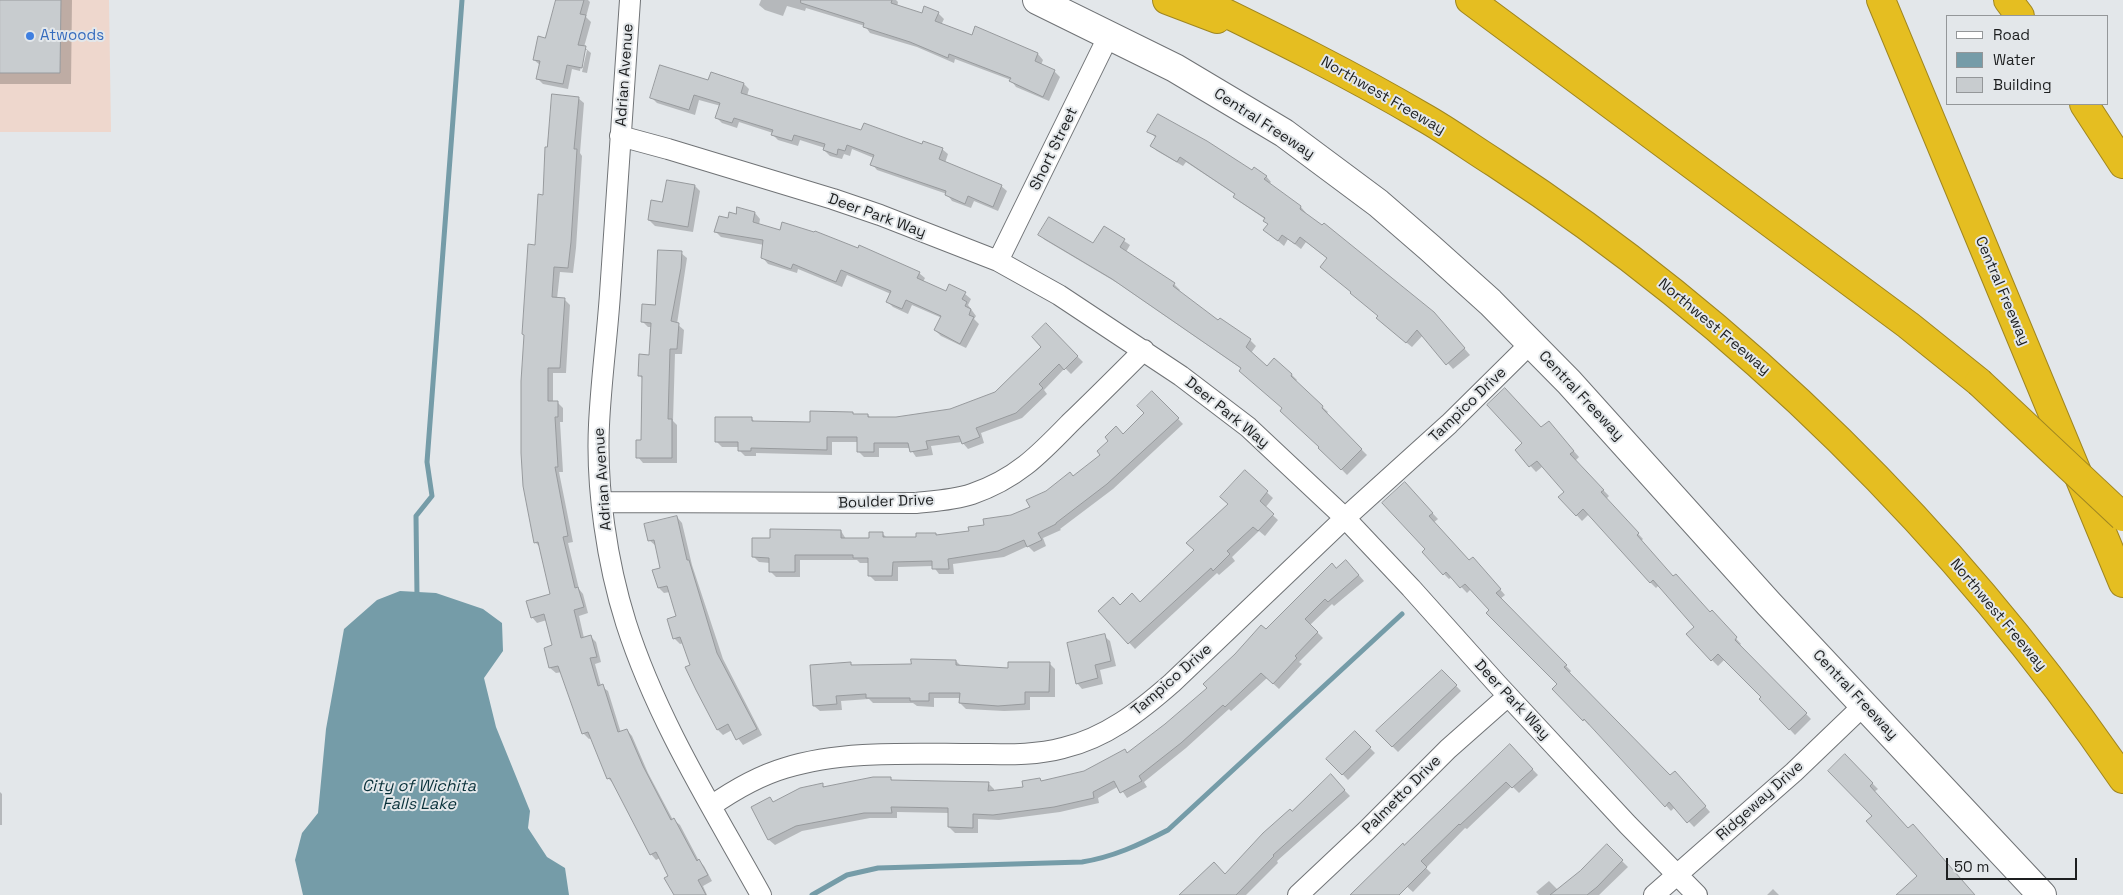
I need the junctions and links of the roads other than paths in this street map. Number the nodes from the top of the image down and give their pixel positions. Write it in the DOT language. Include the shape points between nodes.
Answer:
graph roads {
  1 [pos="630,0"];
  2 [pos="1037,0"];
  3 [pos="1167,0"];
  4 [pos="1200,0"];
  5 [pos="1470,0"];
  6 [pos="1881,0"];
  7 [pos="2008,0"];
  8 [pos="2019,15"];
  9 [pos="1109,36"];
  10 [pos="1321,60"];
  11 [pos="2084,105"];
  12 [pos="620,136"];
  13 [pos="2123,164"];
  14 [pos="998,261"];
  15 [pos="1531,344"];
  16 [pos="1144,350"];
  17 [pos="602,502"];
  18 [pos="1345,518"];
  19 [pos="2123,518"];
  20 [pos="2123,583"];
  21 [pos="1508,696"];
  22 [pos="1864,704"];
  23 [pos="2123,779"];
  24 [pos="711,806"];
  25 [pos="1677,875"];
  26 [pos="761,895"];
  27 [pos="1298,895"];
  28 [pos="1654,895"];
  29 [pos="1697,895"];
  30 [pos="2042,895"];
  1 -- 12 [label="street, Adrian Avenue"];
  2 -- 9 [label="main road, Central Freeway"];
  3 -- 10 [label="highway"];
  4 -- 10 [label="highway, Northwest Freeway"];
  5 -- 19 [label="highway, bridge" via="1900,319 1979,382"];
  6 -- 20 [label="highway, Central Freeway"];
  7 -- 8 [label="highway"];
  9 -- 14 [label="street, Short Street"];
  9 -- 15 [label="main road, Central Freeway" via="1175,68 1284,133 1416,235"];
  10 -- 23 [label="highway, Northwest Freeway" via="1424,117 1558,204 1691,305 1777,381 1866,467 1960,568 2036,659"];
  11 -- 13 [label="highway"];
  12 -- 14 [label="street, Deer Park Way" via="833,199"];
  12 -- 17 [label="street, Adrian Avenue" via="599,426"];
  14 -- 16 [label="street, Deer Park Way" via="1059,294"];
  15 -- 18 [label="street, Tampico Drive"];
  15 -- 22 [label="main road, Central Freeway"];
  16 -- 17 [label="street, Boulder Drive" via="1020,471 972,494 948,500 888,504"];
  16 -- 18 [label="street, Deer Park Way" via="1248,427"];
  17 -- 24 [label="street, Adrian Avenue" via="611,562 626,623 653,694"];
  18 -- 21 [label="street, Deer Park Way"];
  18 -- 24 [label="street, Tampico Drive" via="1172,683 1122,723 1096,737 1033,754 895,755 822,760 758,778"];
  21 -- 25 [label="street, Deer Park Way"];
  21 -- 27 [label="street, Palmetto Drive" via="1448,749"];
  22 -- 25 [label="street, Ridgeway Drive" via="1794,772"];
  22 -- 30 [label="main road, Central Freeway"];
  24 -- 26 [label="street, Adrian Avenue"];
  25 -- 28 [label="street, Ridgeway Drive"];
  25 -- 29 [label="street, Deer Park Way"];
}
